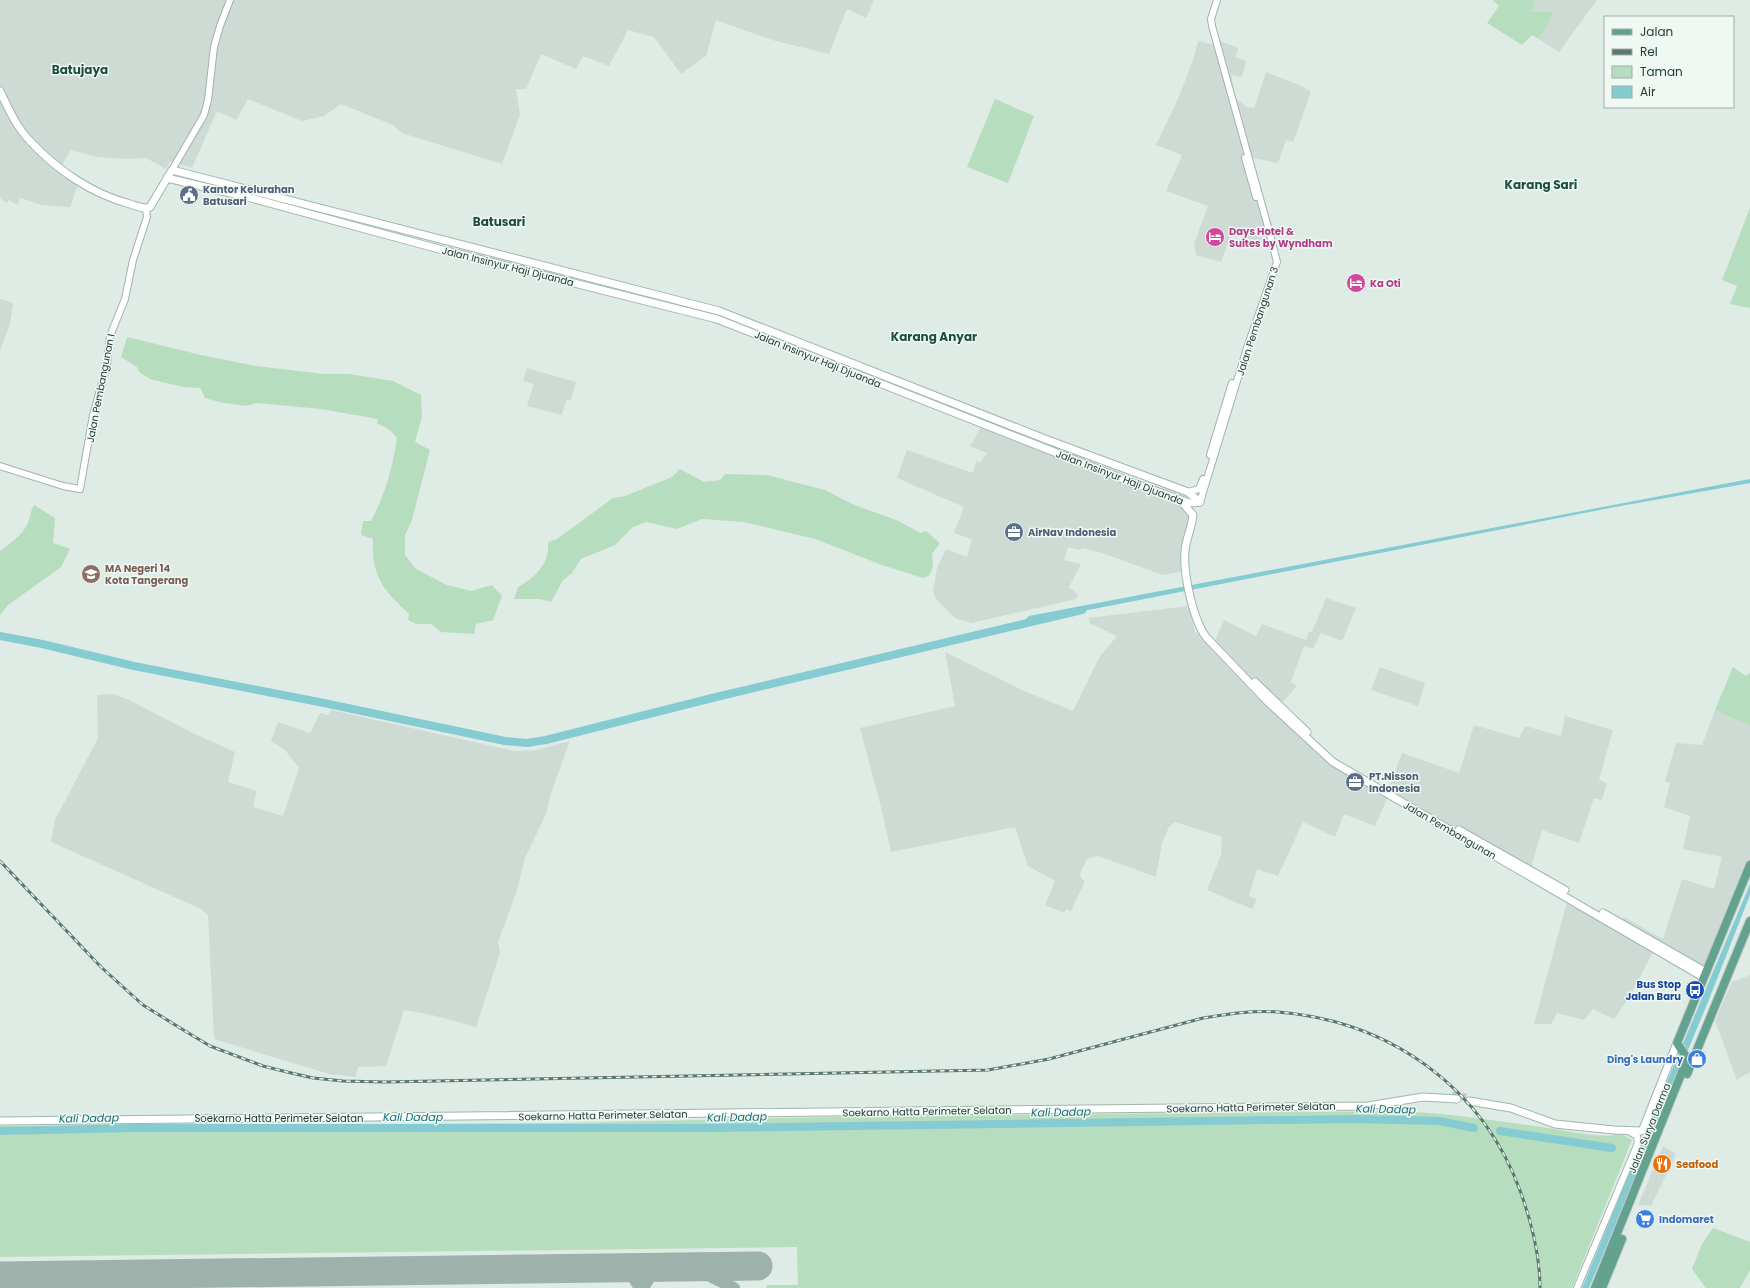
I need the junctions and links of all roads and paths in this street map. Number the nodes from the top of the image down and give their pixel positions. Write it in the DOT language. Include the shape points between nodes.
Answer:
graph roads {
  1 [pos="230,0"];
  2 [pos="1213,0"];
  3 [pos="1217,0"];
  4 [pos="1217,54"];
  5 [pos="0,91"];
  6 [pos="1239,131"];
  7 [pos="172,170"];
  8 [pos="167,178"];
  9 [pos="146,209"];
  10 [pos="533,264"];
  11 [pos="531,271"];
  12 [pos="981,414"];
  13 [pos="991,418"];
  14 [pos="978,422"];
  15 [pos="987,425"];
  16 [pos="0,466"];
  17 [pos="1137,474"];
  18 [pos="1133,483"];
  19 [pos="1188,492"];
  20 [pos="1180,500"];
  21 [pos="1200,502"];
  22 [pos="1190,582"];
  23 [pos="1750,865"];
  24 [pos="1750,921"];
  25 [pos="1704,974"];
  26 [pos="1679,1045"];
  27 [pos="1689,1056"];
  28 [pos="1454,1097"];
  29 [pos="1468,1099"];
  30 [pos="0,1121"];
  31 [pos="1622,1130"];
  32 [pos="1577,1288"];
  33 [pos="1595,1288"];
  34 [pos="1602,1288"];
  1 -- 7 [label="street, Jalan Pembangunan I" via="214,47 204,115"];
  2 -- 4 [label="street, Jalan Pembangunan 3" via="1206,21"];
  3 -- 4 [label="street, Jalan Pembangunan 3" via="1211,19"];
  4 -- 6 [label="street, Jalan Pembangunan 3"];
  5 -- 9 [label="main road" via="29,140 50,160 78,181 102,194"];
  6 -- 19 [label="street, Jalan Pembangunan 3" via="1274,262 1201,485 1199,489"];
  6 -- 21 [label="street, Jalan Pembangunan 3" via="1277,262 1248,345"];
  7 -- 8 [label="main road, Jalan Pembangunan I"];
  7 -- 10 [label="main road, Jalan Insinyur Haji Djuanda"];
  8 -- 9 [label="main road, Jalan Pembangunan I" via="150,207"];
  8 -- 11 [label="main road, Jalan Insinyur Haji Djuanda"];
  9 -- 16 [label="street, Jalan Pembangunan I" via="147,217 133,260 125,300 110,336 107,365 94,410 80,489"];
  10 -- 11 [label="main road"];
  10 -- 12 [label="main road, Jalan Insinyur Haji Djuanda" via="719,311"];
  11 -- 14 [label="main road, Jalan Insinyur Haji Djuanda" via="717,319"];
  12 -- 13 [label="main road, Jalan Insinyur Haji Djuanda"];
  12 -- 14 [label="main road"];
  13 -- 15 [label="main road"];
  13 -- 17 [label="main road, Jalan Insinyur Haji Djuanda"];
  14 -- 15 [label="main road, Jalan Insinyur Haji Djuanda"];
  15 -- 18 [label="main road, Jalan Insinyur Haji Djuanda"];
  17 -- 18 [label="main road"];
  17 -- 19 [label="main road, Jalan Insinyur Haji Djuanda"];
  18 -- 20 [label="main road, Jalan Insinyur Haji Djuanda"];
  19 -- 21 [label="main road, Jalan Insinyur Haji Djuanda"];
  20 -- 21 [label="main road, Jalan Insinyur Haji Djuanda"];
  20 -- 22 [label="main road, Jalan Pembangunan" via="1193,515 1185,549"];
  21 -- 22 [label="main road, Jalan Pembangunan" via="1187,559"];
  22 -- 25 [label="main road, Jalan Pembangunan" via="1197,622 1206,637 1268,702 1333,762"];
  23 -- 25 [label="main road"];
  24 -- 27 [label="main road, Jalan Surya Darma"];
  25 -- 26 [label="main road"];
  26 -- 27 [label="main road"];
  26 -- 31 [label="main road" via="1642,1131"];
  27 -- 33 [label="main road, Jalan Surya Darma"];
  27 -- 34 [label="main road, Jalan Surya Darma"];
  28 -- 30 [label="main road, Soekarno Hatta Perimeter Selatan" via="1427,1093 1407,1094 1350,1106"];
  29 -- 31 [label="main road" via="1511,1108 1547,1122"];
  31 -- 32 [label="street" via="1635,1134 1638,1143"];
}
